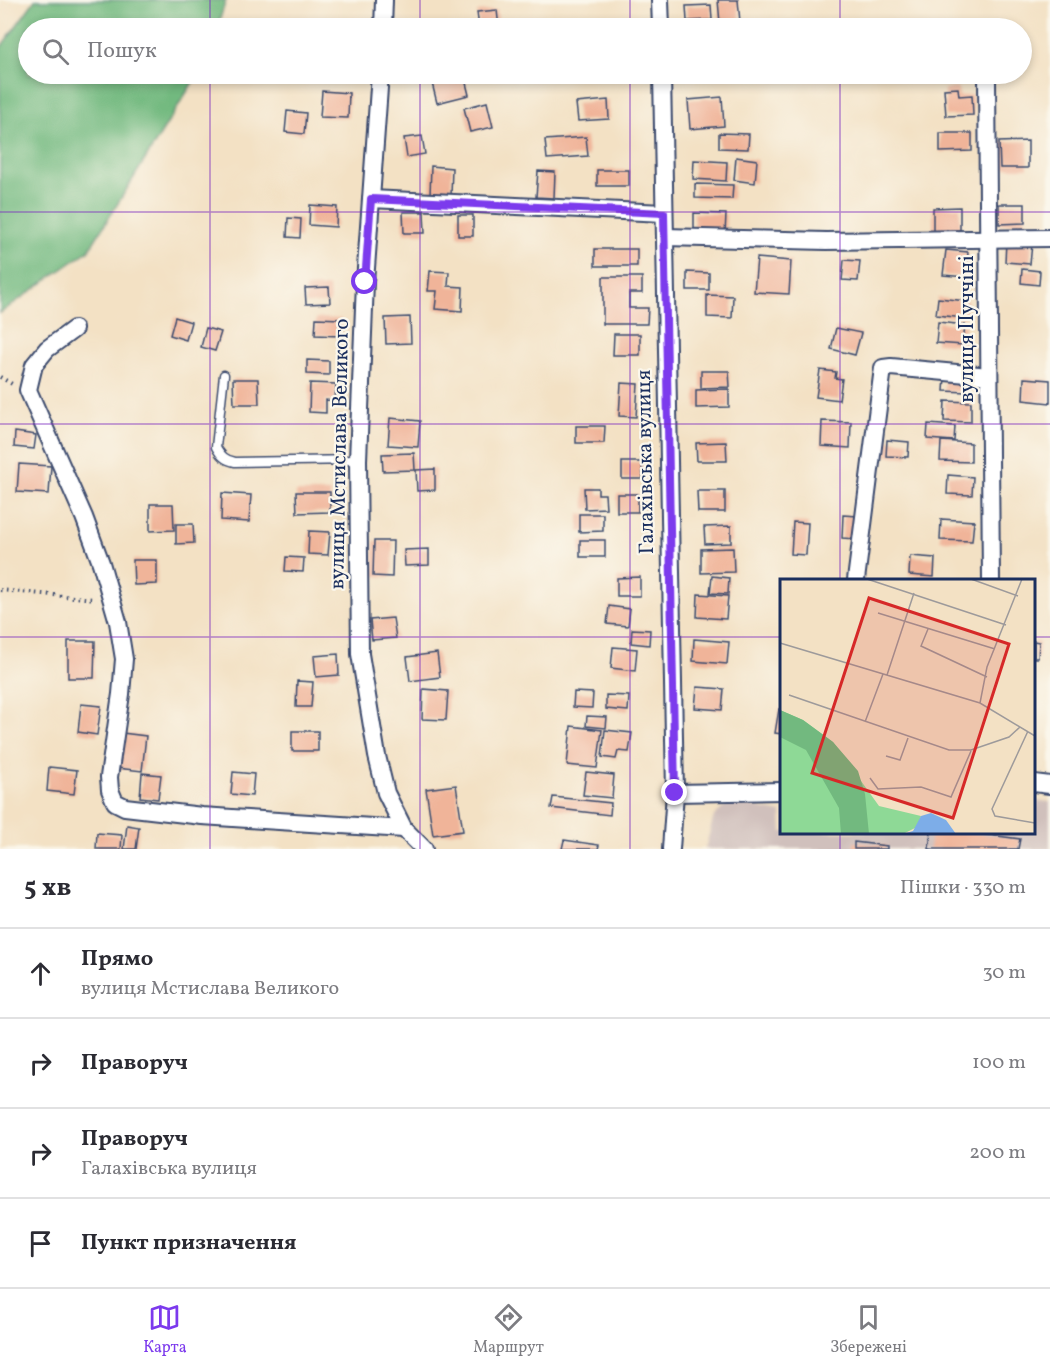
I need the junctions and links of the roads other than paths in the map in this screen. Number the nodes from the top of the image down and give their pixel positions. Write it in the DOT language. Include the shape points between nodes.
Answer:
graph roads {
  1 [pos="384,0"];
  2 [pos="660,0"];
  3 [pos="383,18"];
  4 [pos="661,18"];
  5 [pos="379,84"];
  6 [pos="662,84"];
  7 [pos="987,84"];
  8 [pos="371,199"];
  9 [pos="664,213"];
  10 [pos="665,237"];
  11 [pos="1050,238"];
  12 [pos="990,239"];
  13 [pos="74,329"];
  14 [pos="224,375"];
  15 [pos="989,376"];
  16 [pos="358,460"];
  17 [pos="856,579"];
  18 [pos="992,579"];
  19 [pos="1035,783"];
  20 [pos="1050,785"];
  21 [pos="780,791"];
  22 [pos="675,793"];
  23 [pos="404,829"];
  24 [pos="424,849"];
  25 [pos="671,849"];
  1 -- 3 [label="street"];
  2 -- 4 [label="street"];
  5 -- 8 [label="street, вулиця Мстислава Великого"];
  6 -- 9 [label="street, Галахівська вулиця"];
  7 -- 12 [label="street, вулиця Пуччіні"];
  8 -- 9 [label="street"];
  8 -- 16 [label="street, вулиця Мстислава Великого"];
  9 -- 10 [label="street, Галахівська вулиця"];
  10 -- 12 [label="street" via="826,242"];
  10 -- 22 [label="street, Галахівська вулиця"];
  11 -- 12 [label="street"];
  12 -- 15 [label="street, вулиця Пуччіні"];
  13 -- 23 [label="street" via="47,349 34,365 28,390 84,517 113,601 124,659 109,777 115,802 124,807 202,816"];
  14 -- 16 [label="lane" via="216,447 226,460"];
  15 -- 17 [label="street" via="883,369"];
  15 -- 18 [label="street, вулиця Пуччіні"];
  16 -- 23 [label="street, вулиця Мстислава Великого" via="360,654 376,756 386,793"];
  19 -- 20 [label="street"];
  21 -- 22 [label="street"];
  22 -- 25 [label="street, Галахівська вулиця"];
  23 -- 24 [label="street, вулиця Мстислава Великого"];
}
